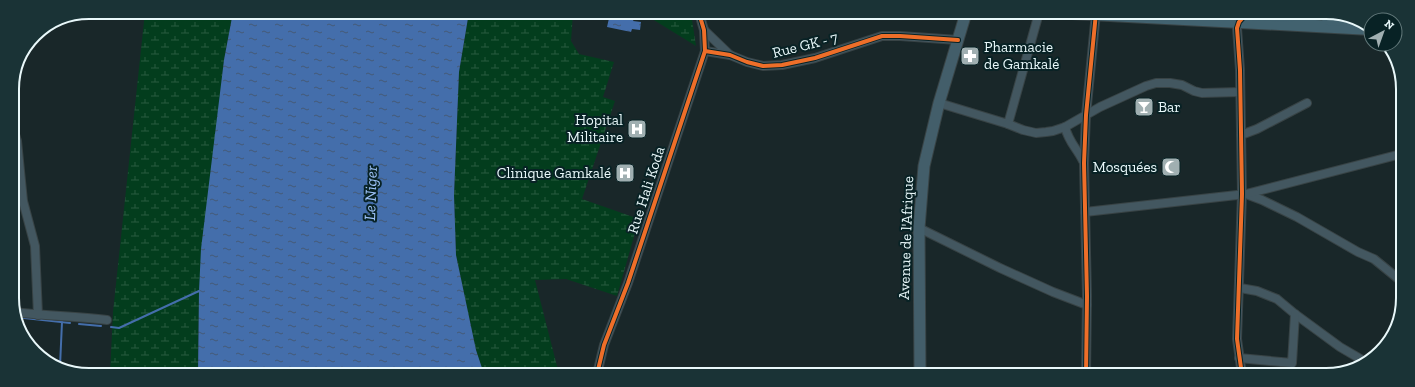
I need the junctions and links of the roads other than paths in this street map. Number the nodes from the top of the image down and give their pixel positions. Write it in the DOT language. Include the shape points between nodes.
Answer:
graph roads {
  1 [pos="701,19"];
  2 [pos="964,19"];
  3 [pos="1038,19"];
  4 [pos="1096,19"];
  5 [pos="1240,19"];
  6 [pos="1271,19"];
  7 [pos="1361,28"];
  8 [pos="704,30"];
  9 [pos="958,40"];
  10 [pos="705,51"];
  11 [pos="730,56"];
  12 [pos="1240,92"];
  13 [pos="940,103"];
  14 [pos="1308,103"];
  15 [pos="1086,115"];
  16 [pos="1008,124"];
  17 [pos="1065,127"];
  18 [pos="1242,135"];
  19 [pos="1396,156"];
  20 [pos="19,161"];
  21 [pos="1084,163"];
  22 [pos="1244,194"];
  23 [pos="1085,212"];
  24 [pos="919,228"];
  25 [pos="1396,276"];
  26 [pos="1240,288"];
  27 [pos="1088,306"];
  28 [pos="20,313"];
  29 [pos="1295,314"];
  30 [pos="38,315"];
  31 [pos="107,320"];
  32 [pos="1239,358"];
  33 [pos="1361,359"];
  34 [pos="598,368"];
  35 [pos="920,368"];
  36 [pos="1086,368"];
  37 [pos="1241,368"];
  1 -- 8 [label="street, Rue Hali Koda"];
  2 -- 9 [label="main road, Avenue de l'Afrique"];
  3 -- 16 [label="street"];
  4 -- 15 [label="street"];
  5 -- 12 [label="street" via="1237,28"];
  6 -- 7 [label="highway"];
  8 -- 10 [label="street, Rue Hali Koda"];
  8 -- 11 [label="street"];
  9 -- 11 [label="street, Rue GK - 7" via="882,36 815,58 782,65 763,66"];
  9 -- 13 [label="main road, Avenue de l'Afrique"];
  10 -- 11 [label="street, Rue GK - 7"];
  10 -- 34 [label="street, Rue Hali Koda" via="604,345"];
  12 -- 15 [label="street" via="1202,93 1182,85 1151,84"];
  12 -- 18 [label="street"];
  13 -- 16 [label="street"];
  13 -- 24 [label="main road, Avenue de l'Afrique" via="924,166"];
  14 -- 18 [label="street"];
  15 -- 17 [label="street"];
  15 -- 21 [label="street"];
  16 -- 17 [label="street" via="1038,133"];
  17 -- 21 [label="street" via="1069,140"];
  18 -- 22 [label="street"];
  19 -- 22 [label="street"];
  20 -- 30 [label="street" via="23,201 35,246"];
  21 -- 23 [label="street"];
  22 -- 23 [label="street"];
  22 -- 25 [label="street" via="1297,217 1374,259"];
  22 -- 26 [label="street"];
  23 -- 27 [label="street"];
  24 -- 27 [label="street" via="1000,268"];
  24 -- 35 [label="main road, Avenue de l'Afrique"];
  26 -- 29 [label="street" via="1272,296"];
  26 -- 32 [label="street" via="1237,339"];
  27 -- 36 [label="street"];
  28 -- 30 [label="street"];
  29 -- 32 [label="street" via="1292,363"];
  29 -- 33 [label="street"];
  30 -- 31 [label="street"];
  32 -- 37 [label="street"];
}
